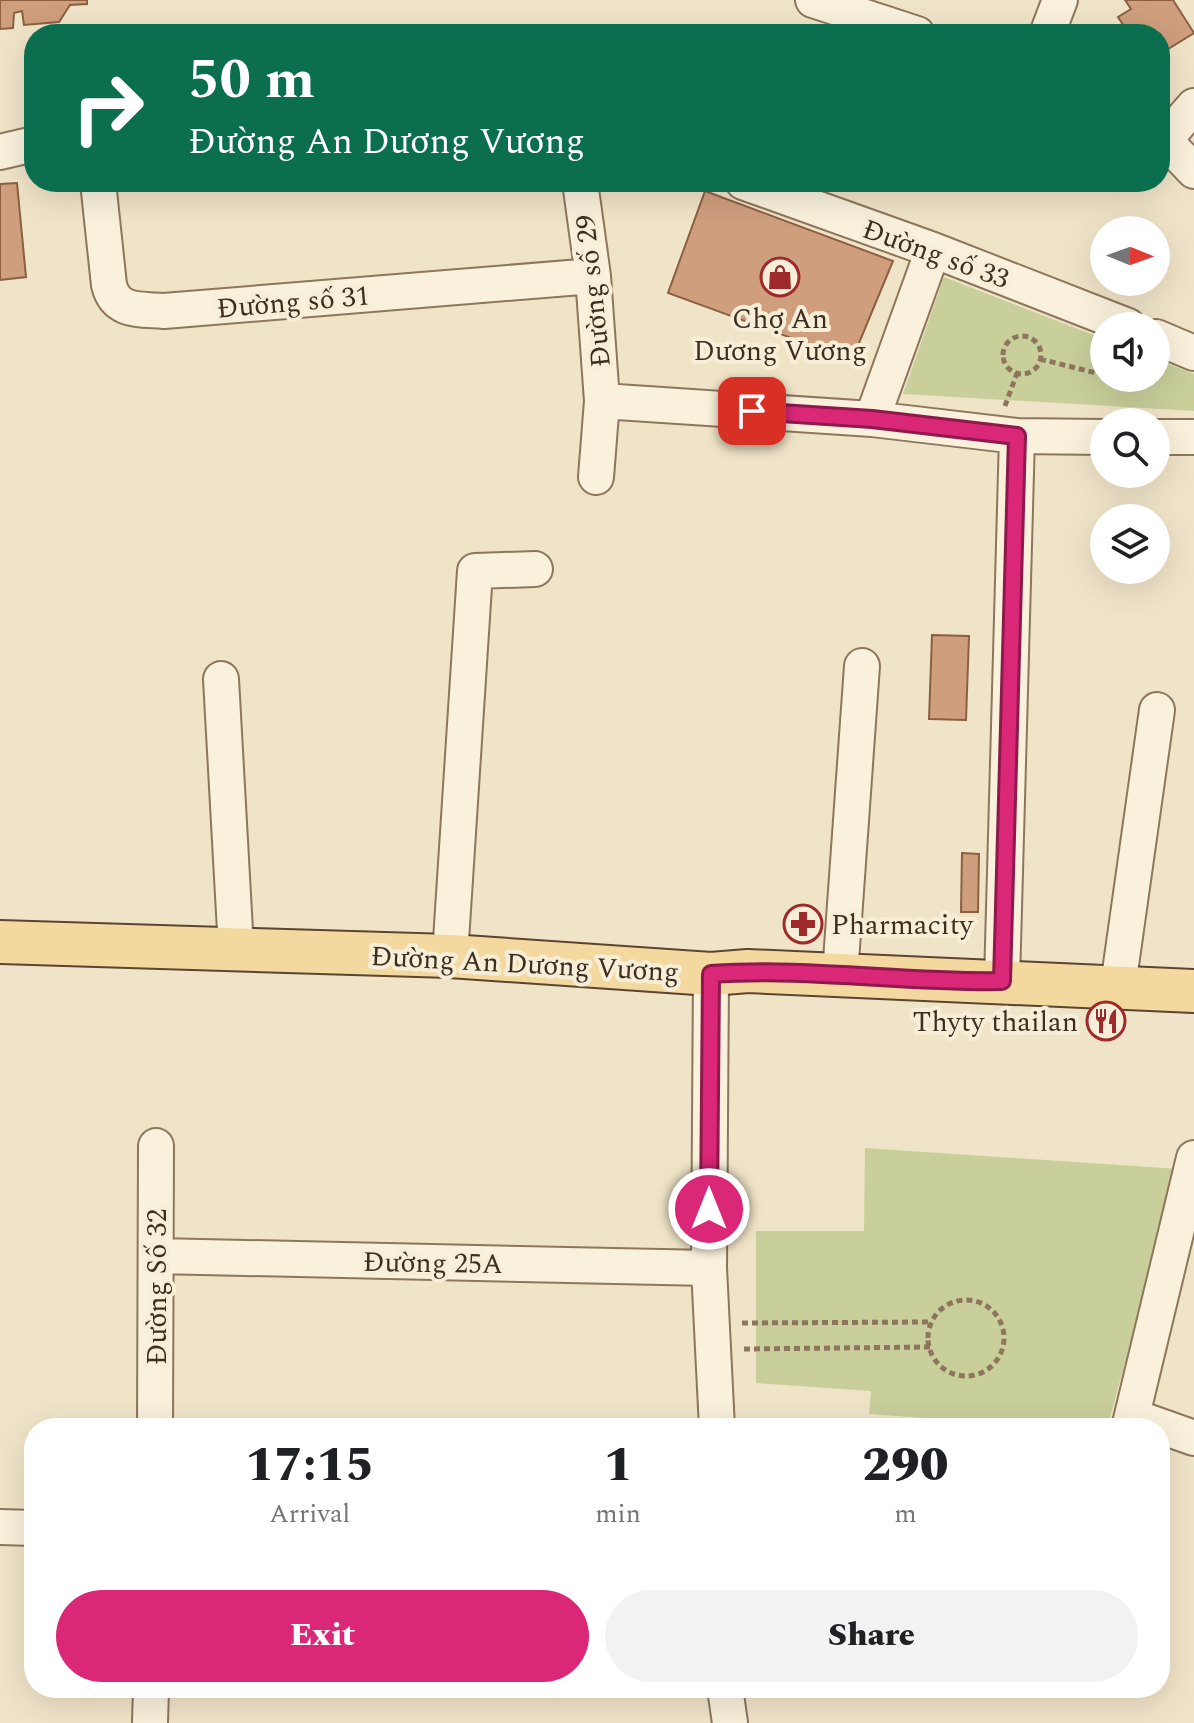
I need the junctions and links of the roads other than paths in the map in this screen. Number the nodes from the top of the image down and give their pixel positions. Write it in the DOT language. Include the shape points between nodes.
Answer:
graph roads {
  1 [pos="813,0"];
  2 [pos="1060,0"];
  3 [pos="886,24"];
  4 [pos="1051,24"];
  5 [pos="1194,106"];
  6 [pos="1170,134"];
  7 [pos="1170,143"];
  8 [pos="24,146"];
  9 [pos="0,152"];
  10 [pos="1194,171"];
  11 [pos="99,192"];
  12 [pos="581,192"];
  13 [pos="771,192"];
  14 [pos="933,250"];
  15 [pos="593,276"];
  16 [pos="1092,312"];
  17 [pos="1170,343"];
  18 [pos="1194,353"];
  19 [pos="602,401"];
  20 [pos="872,419"];
  21 [pos="1017,436"];
  22 [pos="1090,437"];
  23 [pos="1170,437"];
  24 [pos="1194,437"];
  25 [pos="596,477"];
  26 [pos="535,569"];
  27 [pos="862,666"];
  28 [pos="221,679"];
  29 [pos="1157,710"];
  30 [pos="0,942"];
  31 [pos="236,949"];
  32 [pos="450,956"];
  33 [pos="711,974"];
  34 [pos="840,975"];
  35 [pos="1002,981"];
  36 [pos="1118,986"];
  37 [pos="1194,991"];
  38 [pos="156,1146"];
  39 [pos="1194,1158"];
  40 [pos="157,1256"];
  41 [pos="709,1268"];
  42 [pos="155,1418"];
  43 [pos="717,1418"];
  44 [pos="1132,1418"];
  45 [pos="1170,1432"];
  46 [pos="1194,1438"];
  47 [pos="0,1527"];
  48 [pos="24,1528"];
  49 [pos="151,1698"];
  50 [pos="726,1698"];
  51 [pos="150,1723"];
  52 [pos="730,1723"];
  1 -- 3 [label="street"];
  2 -- 4 [label="street"];
  5 -- 6 [label="street"];
  7 -- 10 [label="street"];
  8 -- 9 [label="street"];
  11 -- 15 [label="street, Đường số 31" via="109,285 112,298 123,307 164,311"];
  12 -- 15 [label="street, Đường số 29"];
  13 -- 14 [label="street, Đường số 33"];
  14 -- 16 [label="street, Đường số 33"];
  14 -- 20 [label="street"];
  15 -- 19 [label="street, Đường số 29"];
  17 -- 18 [label="street"];
  19 -- 20 [label="street, Đường số 29"];
  19 -- 25 [label="street, Đường số 29"];
  20 -- 21 [label="street, Đường số 29"];
  21 -- 22 [label="street, Đường số 29"];
  21 -- 35 [label="street"];
  23 -- 24 [label="street"];
  26 -- 32 [label="street" via="475,571"];
  27 -- 34 [label="street"];
  28 -- 31 [label="street"];
  29 -- 36 [label="street"];
  30 -- 31 [label="main road, Đường An Dương Vương"];
  31 -- 32 [label="main road, Đường An Dương Vương"];
  32 -- 33 [label="main road, Đường An Dương Vương"];
  33 -- 34 [label="main road, Đường An Dương Vương"];
  33 -- 41 [label="street"];
  34 -- 35 [label="main road, Đường An Dương Vương"];
  35 -- 36 [label="main road, Đường An Dương Vương"];
  36 -- 37 [label="main road, Đường An Dương Vương"];
  38 -- 40 [label="street, Đường Số 32"];
  39 -- 44 [label="street"];
  40 -- 41 [label="street, Đường 25A"];
  40 -- 42 [label="street, Đường Số 32"];
  41 -- 43 [label="street"];
  45 -- 46 [label="street"];
  47 -- 48 [label="street"];
  49 -- 51 [label="street"];
  50 -- 52 [label="street"];
}
